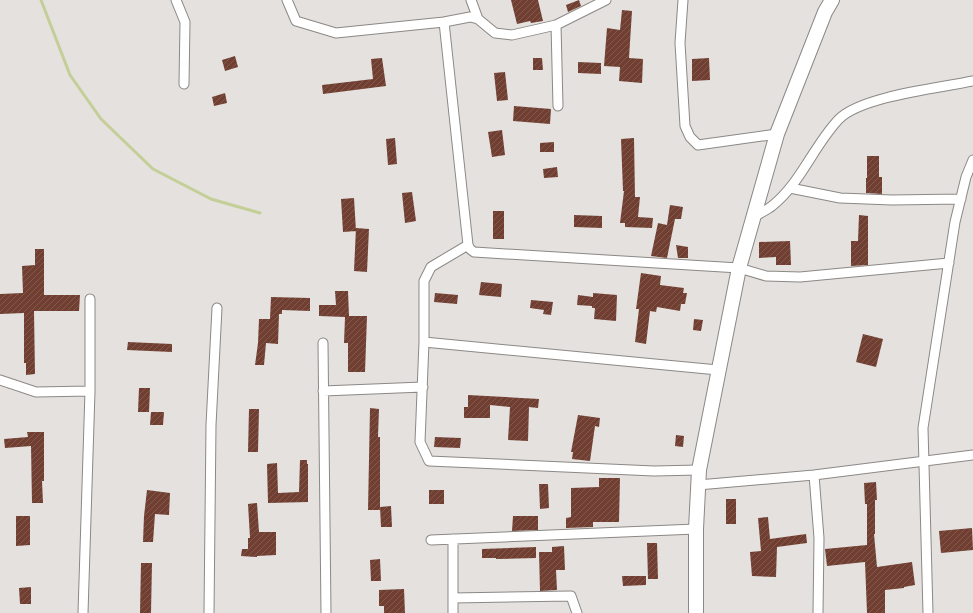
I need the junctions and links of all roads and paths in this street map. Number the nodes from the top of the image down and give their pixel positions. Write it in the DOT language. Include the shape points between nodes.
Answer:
graph roads {
  1 [pos="176,0"];
  2 [pos="287,0"];
  3 [pos="471,0"];
  4 [pos="606,0"];
  5 [pos="683,0"];
  6 [pos="832,0"];
  7 [pos="478,19"];
  8 [pos="444,22"];
  9 [pos="556,25"];
  10 [pos="973,82"];
  11 [pos="184,84"];
  12 [pos="558,106"];
  13 [pos="778,134"];
  14 [pos="973,160"];
  15 [pos="790,188"];
  16 [pos="961,199"];
  17 [pos="754,216"];
  18 [pos="468,245"];
  19 [pos="949,263"];
  20 [pos="739,268"];
  21 [pos="90,299"];
  22 [pos="217,308"];
  23 [pos="424,342"];
  24 [pos="323,343"];
  25 [pos="718,370"];
  26 [pos="0,380"];
  27 [pos="422,387"];
  28 [pos="90,391"];
  29 [pos="323,391"];
  30 [pos="973,455"];
  31 [pos="924,460"];
  32 [pos="699,470"];
  33 [pos="814,475"];
  34 [pos="698,485"];
  35 [pos="696,529"];
  36 [pos="453,539"];
  37 [pos="431,540"];
  38 [pos="453,598"];
  39 [pos="84,613"];
  40 [pos="209,613"];
  41 [pos="326,613"];
  42 [pos="453,613"];
  43 [pos="577,613"];
  44 [pos="696,613"];
  45 [pos="818,613"];
  46 [pos="928,613"];
  1 -- 11 [label="street" via="185,22"];
  2 -- 8 [label="street" via="296,21 336,33"];
  3 -- 7 [label="street"];
  4 -- 9 [label="street"];
  5 -- 13 [label="street" via="680,43 685,126 690,137 698,145"];
  6 -- 13 [label="main road"];
  7 -- 8 [label="street" via="470,17"];
  7 -- 9 [label="street" via="495,33 512,35"];
  8 -- 18 [label="street"];
  9 -- 12 [label="street"];
  10 -- 15 [label="street" via="860,105 840,118"];
  13 -- 17 [label="main road"];
  14 -- 16 [label="street"];
  15 -- 16 [label="street" via="840,198"];
  15 -- 17 [label="street" via="772,206"];
  16 -- 19 [label="street"];
  17 -- 20 [label="main road"];
  18 -- 20 [label="street" via="474,252"];
  18 -- 23 [label="street" via="431,267 424,281"];
  19 -- 20 [label="street" via="800,277 766,276"];
  19 -- 31 [label="street" via="923,428"];
  20 -- 25 [label="main road"];
  21 -- 28 [label="street"];
  22 -- 40 [label="street" via="210,425"];
  23 -- 25 [label="street"];
  23 -- 27 [label="street"];
  24 -- 29 [label="street"];
  25 -- 32 [label="main road"];
  26 -- 28 [label="street" via="36,392"];
  27 -- 29 [label="street"];
  27 -- 32 [label="street" via="420,442 429,461 654,471"];
  28 -- 39 [label="street"];
  29 -- 41 [label="street"];
  30 -- 31 [label="street"];
  31 -- 33 [label="street"];
  31 -- 46 [label="street"];
  32 -- 34 [label="main road"];
  33 -- 34 [label="street"];
  33 -- 45 [label="street" via="819,538"];
  34 -- 35 [label="main road"];
  35 -- 36 [label="street"];
  35 -- 44 [label="main road"];
  36 -- 37 [label="street"];
  36 -- 38 [label="street"];
  38 -- 42 [label="street"];
  38 -- 43 [label="street" via="571,596"];
}
